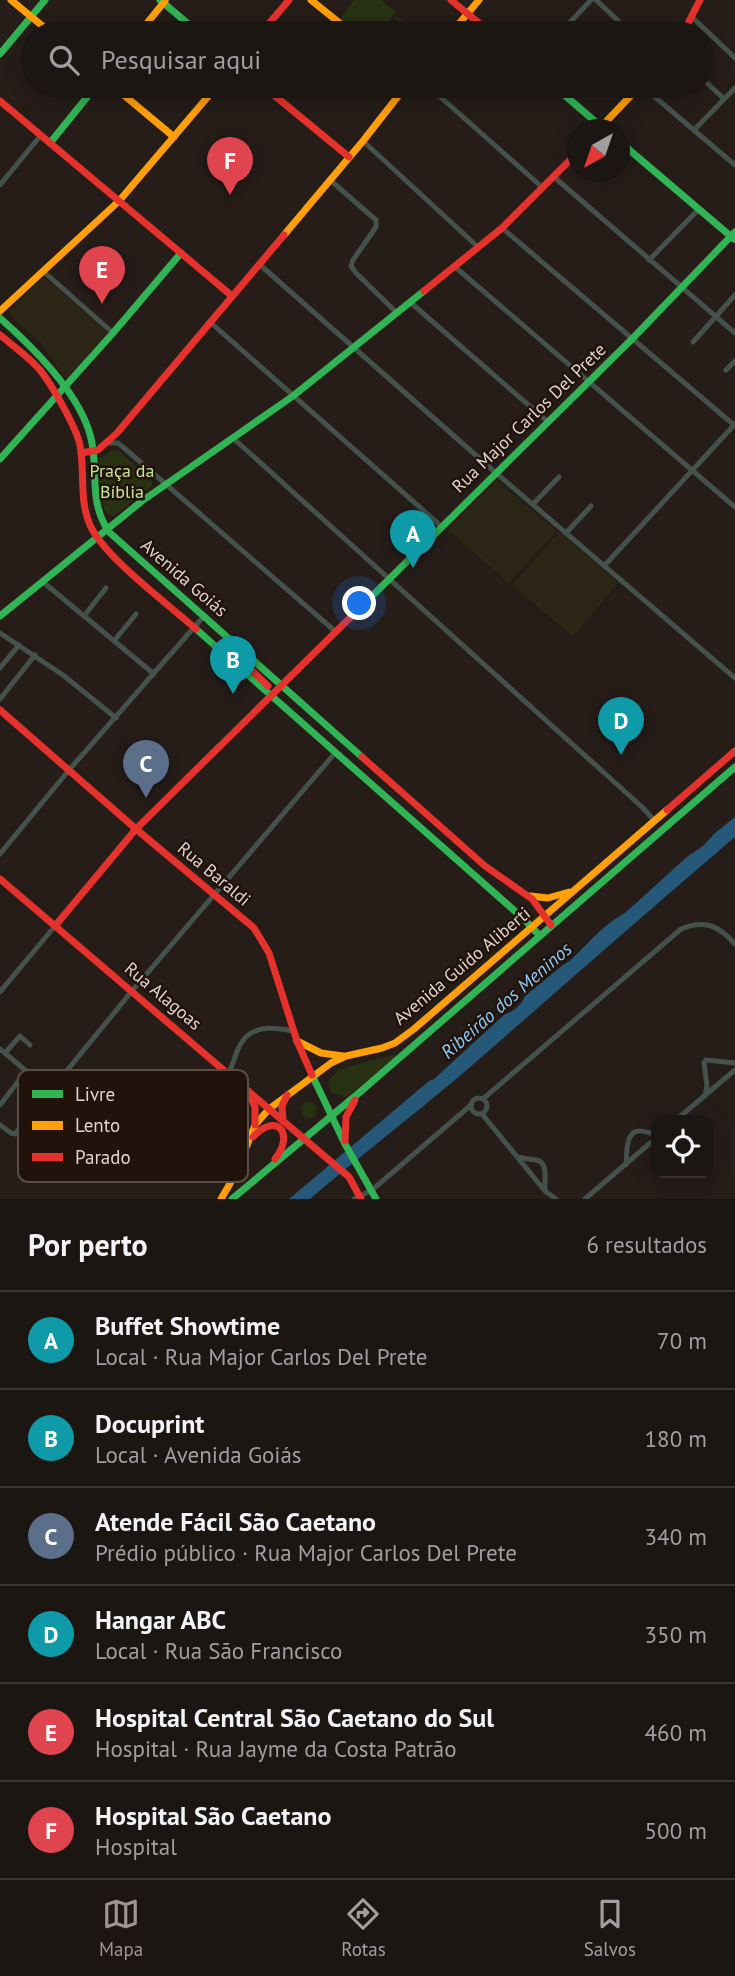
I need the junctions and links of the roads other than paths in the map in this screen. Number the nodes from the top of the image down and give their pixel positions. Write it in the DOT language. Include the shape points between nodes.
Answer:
graph roads {
  1 [pos="11,0"];
  2 [pos="45,0"];
  3 [pos="289,0"];
  4 [pos="311,0"];
  5 [pos="451,0"];
  6 [pos="480,0"];
  7 [pos="593,0"];
  8 [pos="700,0"];
  9 [pos="163,1"];
  10 [pos="468,14"];
  11 [pos="31,17"];
  12 [pos="692,17"];
  13 [pos="28,21"];
  14 [pos="36,21"];
  15 [pos="148,21"];
  16 [pos="186,21"];
  17 [pos="271,21"];
  18 [pos="337,21"];
  19 [pos="462,21"];
  20 [pos="476,21"];
  21 [pos="572,21"];
  22 [pos="617,21"];
  23 [pos="690,21"];
  24 [pos="696,21"];
  25 [pos="21,29"];
  26 [pos="714,38"];
  27 [pos="0,54"];
  28 [pos="735,58"];
  29 [pos="735,88"];
  30 [pos="714,89"];
  31 [pos="86,98"];
  32 [pos="127,98"];
  33 [pos="207,98"];
  34 [pos="277,98"];
  35 [pos="397,98"];
  36 [pos="442,98"];
  37 [pos="568,98"];
  38 [pos="630,98"];
  39 [pos="655,98"];
  40 [pos="724,99"];
  41 [pos="0,101"];
  42 [pos="591,119"];
  43 [pos="611,119"];
  44 [pos="694,130"];
  45 [pos="41,135"];
  46 [pos="174,137"];
  47 [pos="363,141"];
  48 [pos="50,143"];
  49 [pos="630,150"];
  50 [pos="349,157"];
  51 [pos="567,163"];
  52 [pos="735,165"];
  53 [pos="554,177"];
  54 [pos="330,180"];
  55 [pos="0,185"];
  56 [pos="543,188"];
  57 [pos="119,201"];
  58 [pos="699,209"];
  59 [pos="502,228"];
  60 [pos="734,236"];
  61 [pos="478,247"];
  62 [pos="181,253"];
  63 [pos="649,260"];
  64 [pos="259,264"];
  65 [pos="454,266"];
  66 [pos="43,271"];
  67 [pos="682,288"];
  68 [pos="735,295"];
  69 [pos="232,296"];
  70 [pos="410,302"];
  71 [pos="0,311"];
  72 [pos="397,313"];
  73 [pos="716,317"];
  74 [pos="0,318"];
  75 [pos="210,322"];
  76 [pos="113,333"];
  77 [pos="735,333"];
  78 [pos="0,335"];
  79 [pos="633,338"];
  80 [pos="693,342"];
  81 [pos="354,348"];
  82 [pos="735,361"];
  83 [pos="726,370"];
  84 [pos="588,382"];
  85 [pos="64,386"];
  86 [pos="57,396"];
  87 [pos="293,396"];
  88 [pos="548,422"];
  89 [pos="735,425"];
  90 [pos="117,433"];
  91 [pos="233,438"];
  92 [pos="107,443"];
  93 [pos="118,443"];
  94 [pos="93,451"];
  95 [pos="81,453"];
  96 [pos="0,459"];
  97 [pos="693,471"];
  98 [pos="496,473"];
  99 [pos="559,477"];
  100 [pos="166,483"];
  101 [pos="533,504"];
  102 [pos="591,506"];
  103 [pos="735,508"];
  104 [pos="441,526"];
  105 [pos="106,529"];
  106 [pos="566,533"];
  107 [pos="96,537"];
  108 [pos="604,566"];
  109 [pos="388,578"];
  110 [pos="43,582"];
  111 [pos="106,588"];
  112 [pos="136,614"];
  113 [pos="0,616"];
  114 [pos="84,616"];
  115 [pos="204,616"];
  116 [pos="195,627"];
  117 [pos="336,632"];
  118 [pos="0,633"];
  119 [pos="114,642"];
  120 [pos="19,645"];
  121 [pos="36,655"];
  122 [pos="0,668"];
  123 [pos="154,674"];
  124 [pos="735,678"];
  125 [pos="282,685"];
  126 [pos="272,694"];
  127 [pos="0,699"];
  128 [pos="0,710"];
  129 [pos="116,718"];
  130 [pos="735,751"];
  131 [pos="335,753"];
  132 [pos="735,767"];
  133 [pos="69,770"];
  134 [pos="655,821"];
  135 [pos="136,829"];
  136 [pos="650,839"];
  137 [pos="0,854"];
  138 [pos="0,879"];
  139 [pos="578,888"];
  140 [pos="214,895"];
  141 [pos="529,896"];
  142 [pos="546,915"];
  143 [pos="551,925"];
  144 [pos="55,926"];
  145 [pos="532,928"];
  146 [pos="539,935"];
  147 [pos="735,944"];
  148 [pos="132,991"];
  149 [pos="0,992"];
  150 [pos="293,1031"];
  151 [pos="297,1041"];
  152 [pos="30,1045"];
  153 [pos="2,1051"];
  154 [pos="346,1056"];
  155 [pos="735,1063"];
  156 [pos="25,1070"];
  157 [pos="67,1070"];
  158 [pos="224,1070"];
  159 [pos="230,1070"];
  160 [pos="735,1070"];
  161 [pos="313,1075"];
  162 [pos="18,1081"];
  163 [pos="248,1091"];
  164 [pos="360,1092"];
  165 [pos="289,1093"];
  166 [pos="705,1096"];
  167 [pos="484,1098"];
  168 [pos="0,1105"];
  169 [pos="471,1105"];
  170 [pos="269,1109"];
  171 [pos="482,1114"];
  172 [pos="331,1115"];
  173 [pos="682,1115"];
  174 [pos="283,1121"];
  175 [pos="0,1125"];
  176 [pos="255,1125"];
  177 [pos="18,1130"];
  178 [pos="651,1135"];
  179 [pos="304,1138"];
  180 [pos="651,1141"];
  181 [pos="248,1142"];
  182 [pos="248,1144"];
  183 [pos="346,1144"];
  184 [pos="515,1156"];
  185 [pos="626,1164"];
  186 [pos="269,1167"];
  187 [pos="231,1182"];
  188 [pos="372,1190"];
  189 [pos="545,1191"];
  190 [pos="358,1198"];
  191 [pos="221,1199"];
  192 [pos="232,1199"];
  193 [pos="376,1199"];
  194 [pos="556,1199"];
  195 [pos="585,1199"];
  1 -- 11 [label="street"];
  2 -- 11 [label="street"];
  3 -- 17 [label="street"];
  4 -- 18 [label="street"];
  5 -- 10 [label="street"];
  6 -- 10 [label="street"];
  7 -- 21 [label="street"];
  7 -- 22 [label="street"];
  8 -- 12 [label="street"];
  9 -- 15 [label="street"];
  9 -- 16 [label="street"];
  10 -- 19 [label="street"];
  10 -- 20 [label="street"];
  11 -- 13 [label="street"];
  11 -- 14 [label="street"];
  12 -- 23 [label="street"];
  12 -- 24 [label="street"];
  25 -- 27 [label="street"];
  26 -- 28 [label="street"];
  29 -- 40 [label="street"];
  30 -- 40 [label="street"];
  31 -- 48 [label="street"];
  32 -- 46 [label="street"];
  33 -- 46 [label="street"];
  34 -- 50 [label="street"];
  35 -- 47 [label="street"];
  36 -- 56 [label="street"];
  37 -- 42 [label="street"];
  38 -- 43 [label="street"];
  39 -- 44 [label="street"];
  40 -- 44 [label="street"];
  41 -- 45 [label="street"];
  44 -- 52 [label="street"];
  45 -- 48 [label="street"];
  45 -- 55 [label="street"];
  46 -- 57 [label="street"];
  47 -- 50 [label="street"];
  47 -- 61 [label="street"];
  48 -- 57 [label="street"];
  49 -- 58 [label="street"];
  50 -- 54 [label="street"];
  51 -- 53 [label="street"];
  53 -- 56 [label="street"];
  53 -- 63 [label="street"];
  54 -- 64 [label="street"];
  54 -- 72 [label="street" via="376,220 351,266"];
  56 -- 59 [label="street"];
  57 -- 62 [label="street"];
  57 -- 66 [label="street"];
  58 -- 60 [label="street"];
  58 -- 63 [label="street"];
  59 -- 61 [label="street"];
  59 -- 79 [label="street"];
  60 -- 67 [label="street, Rua Major Carlos Del Prete"];
  61 -- 65 [label="street"];
  62 -- 69 [label="street"];
  62 -- 76 [label="street"];
  63 -- 67 [label="street"];
  64 -- 69 [label="street"];
  64 -- 81 [label="street"];
  65 -- 70 [label="street"];
  65 -- 84 [label="street"];
  66 -- 71 [label="street"];
  66 -- 76 [label="street"];
  67 -- 73 [label="street"];
  67 -- 79 [label="street, Rua Major Carlos Del Prete"];
  68 -- 73 [label="street"];
  69 -- 75 [label="street"];
  70 -- 72 [label="street"];
  70 -- 88 [label="street"];
  72 -- 81 [label="street"];
  73 -- 77 [label="street"];
  73 -- 80 [label="street"];
  74 -- 85 [label="street, Avenida Goiás" via="35,350"];
  75 -- 87 [label="street"];
  75 -- 90 [label="street"];
  76 -- 85 [label="street"];
  78 -- 86 [label="street, Avenida Goiás" via="33,363"];
  79 -- 84 [label="street, Rua Major Carlos Del Prete"];
  79 -- 89 [label="street"];
  81 -- 87 [label="street"];
  81 -- 98 [label="street"];
  82 -- 83 [label="street"];
  84 -- 88 [label="street, Rua Major Carlos Del Prete"];
  84 -- 97 [label="street"];
  85 -- 86 [label="street"];
  85 -- 94 [label="street, Avenida Goiás" via="88,429"];
  86 -- 95 [label="street, Avenida Goiás" via="76,432"];
  86 -- 96 [label="street"];
  87 -- 91 [label="street"];
  87 -- 104 [label="street"];
  88 -- 98 [label="street, Rua Major Carlos Del Prete"];
  89 -- 97 [label="street"];
  90 -- 92 [label="street"];
  90 -- 93 [label="street"];
  91 -- 100 [label="street"];
  91 -- 109 [label="street"];
  92 -- 93 [label="street"];
  92 -- 94 [label="street"];
  93 -- 100 [label="street"];
  94 -- 95 [label="street"];
  94 -- 105 [label="street, Avenida Goiás" via="96,505"];
  95 -- 107 [label="street, Avenida Goiás" via="86,514"];
  97 -- 103 [label="street"];
  97 -- 108 [label="street"];
  98 -- 101 [label="street"];
  98 -- 104 [label="street, Rua Major Carlos Del Prete"];
  99 -- 101 [label="street"];
  100 -- 105 [label="street"];
  100 -- 117 [label="street"];
  101 -- 106 [label="street"];
  102 -- 106 [label="street"];
  104 -- 109 [label="street, Rua Major Carlos Del Prete"];
  105 -- 107 [label="street"];
  105 -- 115 [label="street, Avenida Goiás"];
  106 -- 108 [label="street"];
  107 -- 110 [label="street"];
  107 -- 116 [label="street, Avenida Goiás"];
  108 -- 124 [label="street"];
  109 -- 117 [label="street, Rua Major Carlos Del Prete"];
  109 -- 134 [label="street"];
  110 -- 113 [label="street"];
  110 -- 114 [label="street"];
  111 -- 114 [label="street"];
  112 -- 119 [label="street"];
  114 -- 119 [label="street"];
  115 -- 116 [label="street"];
  115 -- 125 [label="street, Avenida Goiás"];
  116 -- 123 [label="street"];
  116 -- 126 [label="street, Avenida Goiás"];
  117 -- 125 [label="street, Rua Major Carlos Del Prete"];
  118 -- 120 [label="street"];
  119 -- 123 [label="street"];
  120 -- 121 [label="street"];
  120 -- 122 [label="street"];
  121 -- 127 [label="street"];
  121 -- 129 [label="street"];
  123 -- 129 [label="street"];
  125 -- 126 [label="street, Rua Major Carlos Del Prete"];
  125 -- 141 [label="street, Avenida Goiás" via="491,870"];
  126 -- 131 [label="street, Avenida Goiás"];
  126 -- 135 [label="street, Rua Major Carlos Del Prete"];
  128 -- 133 [label="street, Rua Baraldi"];
  129 -- 133 [label="street"];
  130 -- 134 [label="street, Avenida Guido Aliberti"];
  131 -- 140 [label="street"];
  131 -- 145 [label="street, Avenida Goiás"];
  132 -- 136 [label="street, Avenida Guido Aliberti"];
  133 -- 135 [label="street, Rua Baraldi"];
  133 -- 137 [label="street"];
  134 -- 136 [label="street"];
  134 -- 139 [label="street, Avenida Guido Aliberti"];
  135 -- 140 [label="street, Rua Baraldi"];
  135 -- 144 [label="street, Rua Major Carlos Del Prete"];
  136 -- 143 [label="street, Avenida Guido Aliberti"];
  138 -- 144 [label="street, Rua Alagoas"];
  139 -- 141 [label="street" via="555,897"];
  139 -- 142 [label="street, Avenida Guido Aliberti"];
  140 -- 148 [label="street"];
  140 -- 150 [label="street, Rua Baraldi" via="260,935"];
  141 -- 142 [label="street, Avenida Goiás"];
  142 -- 143 [label="street, Avenida Goiás"];
  142 -- 145 [label="street, Avenida Guido Aliberti"];
  143 -- 146 [label="street, Avenida Guido Aliberti"];
  144 -- 148 [label="street, Rua Alagoas"];
  144 -- 149 [label="street, Rua Major Carlos Del Prete"];
  145 -- 146 [label="street, Avenida Goiás"];
  145 -- 154 [label="street, Avenida Guido Aliberti" via="395,1043"];
  146 -- 164 [label="street, Avenida Guido Aliberti"];
  147 -- 167 [label="street" via="712,926 681,929"];
  148 -- 157 [label="street"];
  148 -- 158 [label="street, Rua Alagoas"];
  150 -- 151 [label="street, Rua Baraldi"];
  150 -- 159 [label="street" via="265,1028 251,1032 240,1044"];
  151 -- 154 [label="street" via="321,1053"];
  151 -- 161 [label="street, Rua Baraldi"];
  152 -- 153 [label="street" via="20,1035"];
  153 -- 156 [label="street"];
  154 -- 161 [label="street, Avenida Guido Aliberti"];
  155 -- 166 [label="street" via="706,1060"];
  160 -- 166 [label="street"];
  161 -- 165 [label="street, Avenida Guido Aliberti"];
  161 -- 172 [label="street, Rua Baraldi"];
  162 -- 168 [label="street"];
  163 -- 170 [label="street, Rua Alagoas"];
  163 -- 176 [label="street"];
  164 -- 172 [label="street, Avenida Guido Aliberti"];
  164 -- 183 [label="street" via="346,1117"];
  165 -- 170 [label="street, Avenida Guido Aliberti"];
  165 -- 174 [label="street" via="282,1106"];
  166 -- 173 [label="street"];
  167 -- 169 [label="street" via="475,1098"];
  167 -- 171 [label="street" via="488,1105"];
  169 -- 171 [label="street" via="474,1112"];
  169 -- 188 [label="street"];
  170 -- 174 [label="street, Rua Alagoas"];
  170 -- 176 [label="street, Avenida Guido Aliberti"];
  171 -- 184 [label="street"];
  172 -- 179 [label="street, Avenida Guido Aliberti"];
  172 -- 183 [label="street, Rua Baraldi"];
  174 -- 179 [label="street, Rua Alagoas"];
  175 -- 177 [label="street" via="12,1134"];
  176 -- 181 [label="street, Avenida Guido Aliberti"];
  178 -- 185 [label="street" via="632,1134"];
  179 -- 186 [label="street, Avenida Guido Aliberti"];
  179 -- 190 [label="street, Rua Alagoas" via="349,1177"];
  180 -- 185 [label="street"];
  182 -- 186 [label="street" via="264,1126 281,1130 284,1144"];
  183 -- 188 [label="street, Rua Baraldi"];
  184 -- 189 [label="street"];
  184 -- 189 [label="street" via="541,1162"];
  185 -- 195 [label="street"];
  186 -- 192 [label="street, Avenida Guido Aliberti"];
  187 -- 191 [label="street, Avenida Guido Aliberti"];
  188 -- 190 [label="street"];
  188 -- 193 [label="street, Rua Baraldi"];
  189 -- 194 [label="street"];
}
